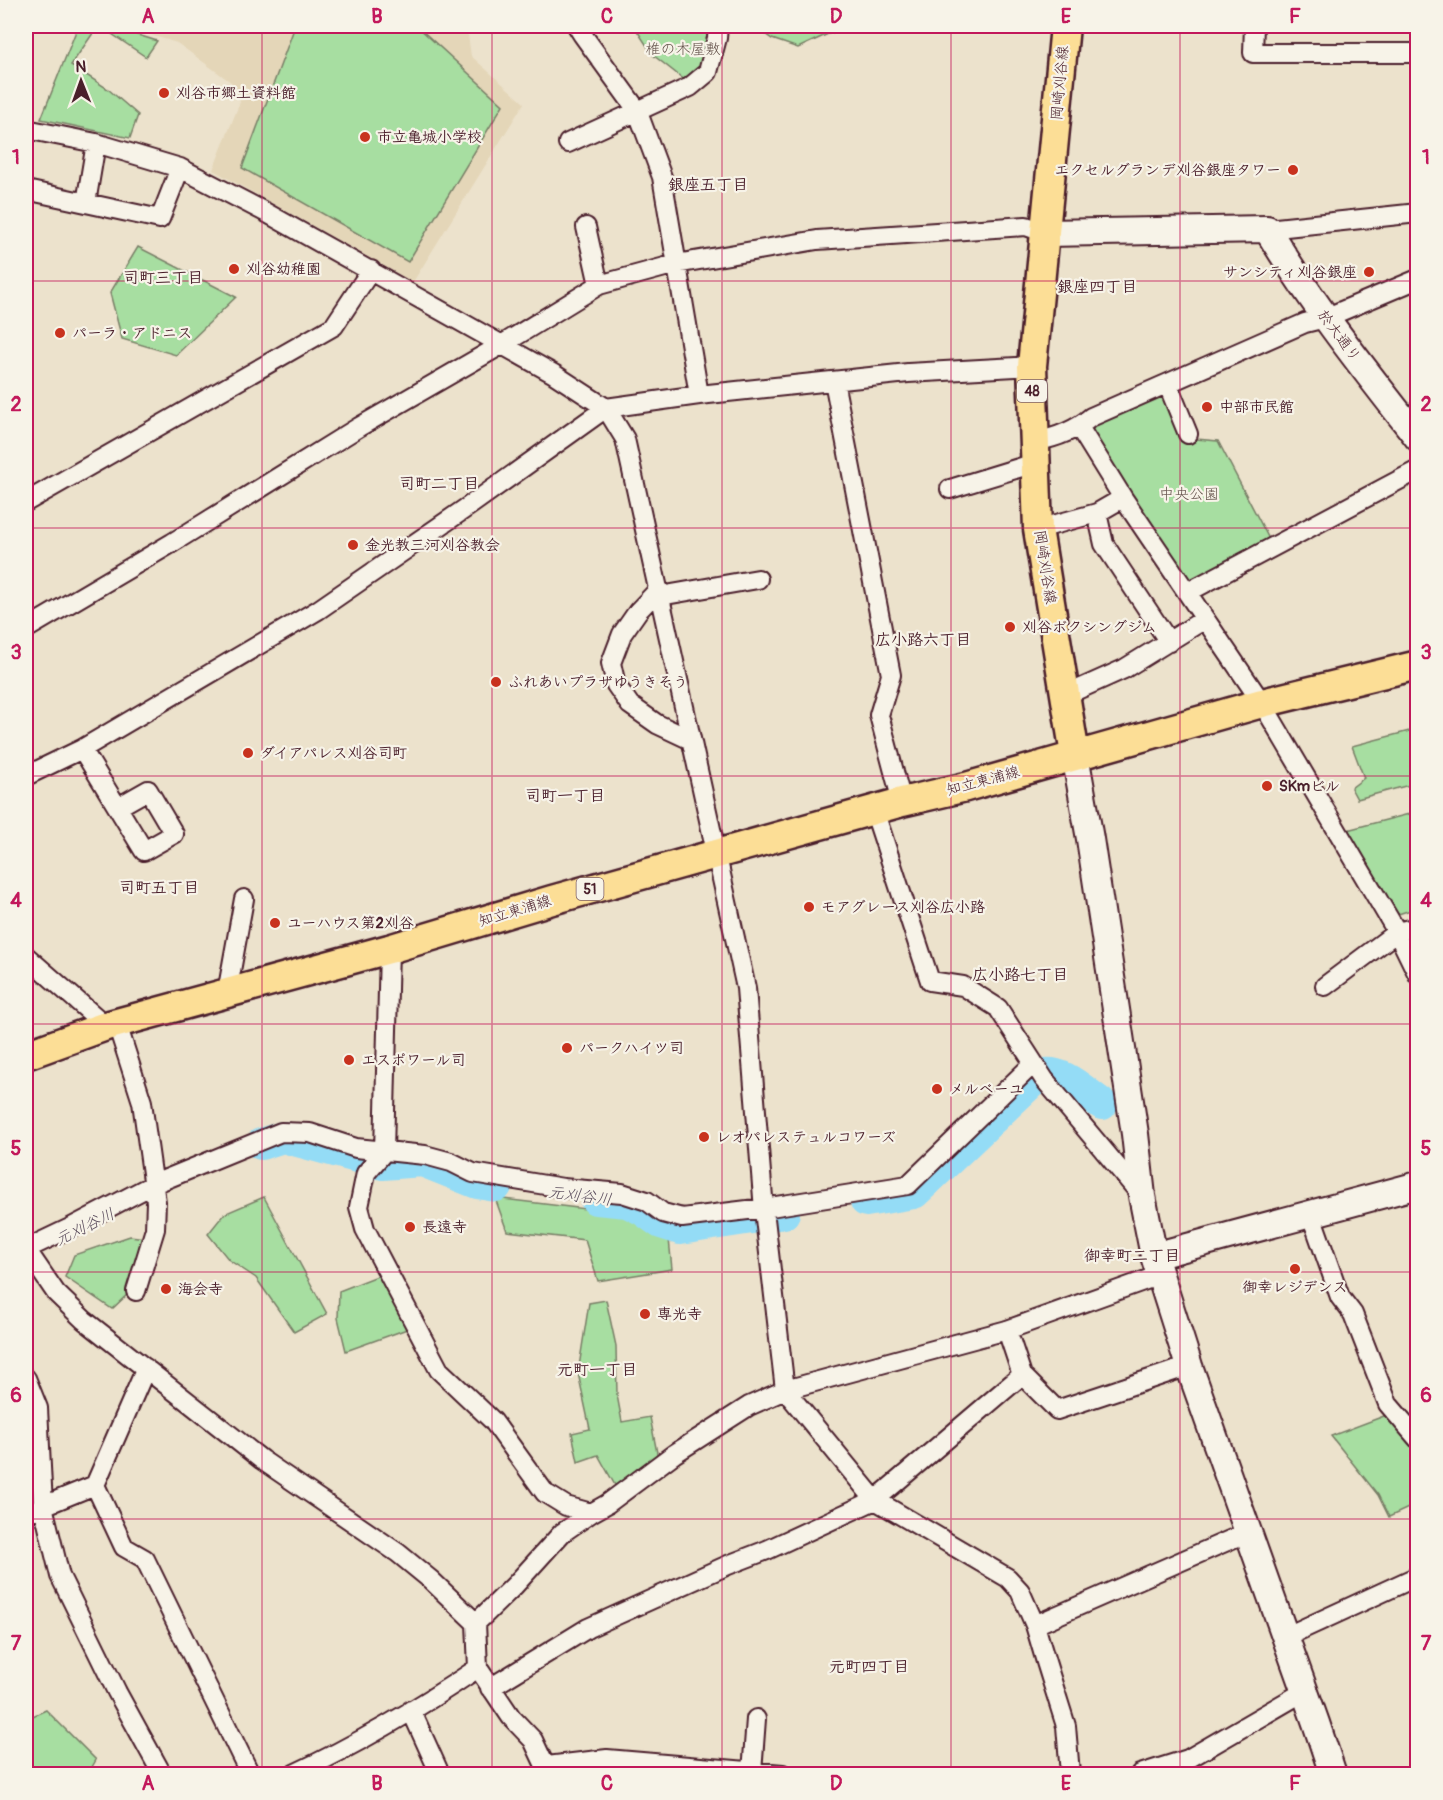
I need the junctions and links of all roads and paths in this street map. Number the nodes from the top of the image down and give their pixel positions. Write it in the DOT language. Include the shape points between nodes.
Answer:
graph roads {
  1 [pos="577,26"];
  2 [pos="718,26"];
  3 [pos="1065,26"];
  4 [pos="1254,26"];
  5 [pos="1418,53"];
  6 [pos="637,110"];
  7 [pos="26,129"];
  8 [pos="96,143"];
  9 [pos="567,143"];
  10 [pos="180,168"];
  11 [pos="26,190"];
  12 [pos="86,203"];
  13 [pos="1418,213"];
  14 [pos="586,227"];
  15 [pos="1267,229"];
  16 [pos="1046,233"];
  17 [pos="676,264"];
  18 [pos="371,270"];
  19 [pos="1418,279"];
  20 [pos="599,285"];
  21 [pos="1325,318"];
  22 [pos="503,344"];
  23 [pos="1032,366"];
  24 [pos="834,381"];
  25 [pos="1168,385"];
  26 [pos="699,395"];
  27 [pos="606,408"];
  28 [pos="1079,427"];
  29 [pos="1188,434"];
  30 [pos="1418,438"];
  31 [pos="1034,453"];
  32 [pos="1418,470"];
  33 [pos="950,489"];
  34 [pos="1124,498"];
  35 [pos="26,502"];
  36 [pos="1097,513"];
  37 [pos="1038,529"];
  38 [pos="758,579"];
  39 [pos="1188,592"];
  40 [pos="659,593"];
  41 [pos="1205,619"];
  42 [pos="26,629"];
  43 [pos="1169,642"];
  44 [pos="1418,665"];
  45 [pos="1066,695"];
  46 [pos="1262,703"];
  47 [pos="691,740"];
  48 [pos="82,749"];
  49 [pos="1076,755"];
  50 [pos="26,776"];
  51 [pos="902,802"];
  52 [pos="118,807"];
  53 [pos="874,810"];
  54 [pos="717,854"];
  55 [pos="244,899"];
  56 [pos="1418,927"];
  57 [pos="1397,932"];
  58 [pos="389,949"];
  59 [pos="26,956"];
  60 [pos="1418,975"];
  61 [pos="1325,986"];
  62 [pos="227,993"];
  63 [pos="112,1025"];
  64 [pos="26,1054"];
  65 [pos="1038,1070"];
  66 [pos="383,1152"];
  67 [pos="1418,1185"];
  68 [pos="155,1191"];
  69 [pos="1142,1196"];
  70 [pos="765,1215"];
  71 [pos="1311,1215"];
  72 [pos="26,1250"];
  73 [pos="1157,1265"];
  74 [pos="136,1291"];
  75 [pos="1007,1330"];
  76 [pos="1189,1366"];
  77 [pos="146,1368"];
  78 [pos="1022,1375"];
  79 [pos="26,1378"];
  80 [pos="785,1390"];
  81 [pos="1418,1439"];
  82 [pos="95,1485"];
  83 [pos="875,1500"];
  84 [pos="43,1506"];
  85 [pos="591,1512"];
  86 [pos="26,1513"];
  87 [pos="1248,1532"];
  88 [pos="1418,1576"];
  89 [pos="476,1623"];
  90 [pos="1035,1625"];
  91 [pos="1285,1636"];
  92 [pos="478,1668"];
  93 [pos="490,1688"];
  94 [pos="1305,1691"];
  95 [pos="411,1710"];
  96 [pos="756,1719"];
  97 [pos="548,1770"];
  98 [pos="752,1772"];
  99 [pos="162,1774"];
  100 [pos="250,1774"];
  101 [pos="294,1774"];
  102 [pos="440,1774"];
  103 [pos="783,1774"];
  104 [pos="1070,1774"];
  105 [pos="1140,1774"];
  106 [pos="1333,1774"];
  1 -- 6 [label="street"];
  2 -- 6 [label="street" via="708,72 690,87"];
  3 -- 16 [label="main road, 岡崎刈谷線 / 48"];
  4 -- 5 [label="street" via="1253,54"];
  6 -- 9 [label="street"];
  6 -- 17 [label="street" via="662,177"];
  7 -- 8 [label="street"];
  8 -- 10 [label="street"];
  8 -- 12 [label="street"];
  10 -- 12 [label="street" via="160,219"];
  10 -- 18 [label="street"];
  11 -- 12 [label="street"];
  13 -- 15 [label="street"];
  14 -- 20 [label="street"];
  15 -- 16 [label="street"];
  15 -- 21 [label="street, 於大通り"];
  16 -- 17 [label="street" via="1026,226 817,240"];
  16 -- 23 [label="main road, 岡崎刈谷線 / 48"];
  17 -- 20 [label="street"];
  17 -- 26 [label="street"];
  18 -- 22 [label="street"];
  18 -- 35 [label="street" via="334,326"];
  19 -- 21 [label="street"];
  20 -- 22 [label="street"];
  21 -- 25 [label="street" via="1305,322"];
  21 -- 30 [label="street, 於大通り"];
  22 -- 27 [label="street"];
  22 -- 42 [label="street"];
  23 -- 24 [label="street"];
  23 -- 31 [label="main road, 岡崎刈谷線 / 48"];
  24 -- 26 [label="street"];
  24 -- 51 [label="street" via="891,675 879,715"];
  25 -- 28 [label="street" via="1091,417"];
  25 -- 29 [label="street"];
  26 -- 27 [label="street"];
  27 -- 40 [label="street" via="625,439"];
  27 -- 48 [label="street" via="318,610"];
  28 -- 31 [label="street" via="1048,439"];
  28 -- 34 [label="street"];
  31 -- 33 [label="street"];
  31 -- 37 [label="main road, 岡崎刈谷線 / 48"];
  32 -- 39 [label="street"];
  34 -- 36 [label="street"];
  34 -- 39 [label="street"];
  36 -- 37 [label="street"];
  36 -- 43 [label="street" via="1104,544"];
  37 -- 45 [label="main road, 岡崎刈谷線 / 48"];
  38 -- 40 [label="street"];
  39 -- 41 [label="street"];
  40 -- 47 [label="street"];
  40 -- 47 [label="street" via="638,611 622,634 611,663 616,685 630,705 657,724"];
  41 -- 43 [label="street"];
  41 -- 46 [label="street"];
  43 -- 45 [label="street" via="1124,669"];
  44 -- 46 [label="main road"];
  45 -- 49 [label="main road, 岡崎刈谷線 / 48"];
  46 -- 49 [label="main road"];
  46 -- 57 [label="street"];
  47 -- 54 [label="street"];
  48 -- 50 [label="street"];
  48 -- 52 [label="street"];
  49 -- 51 [label="main road, 知立東浦線 / 51"];
  49 -- 69 [label="street"];
  51 -- 53 [label="main road, 知立東浦線 / 51"];
  53 -- 54 [label="main road, 知立東浦線 / 51"];
  53 -- 65 [label="street" via="930,981 963,986 998,1008"];
  54 -- 58 [label="main road, 知立東浦線 / 51"];
  54 -- 70 [label="street" via="746,988"];
  55 -- 62 [label="street"];
  56 -- 57 [label="street"];
  57 -- 60 [label="street"];
  57 -- 61 [label="street"];
  58 -- 62 [label="main road, 知立東浦線 / 51"];
  58 -- 66 [label="street"];
  59 -- 63 [label="street"];
  62 -- 63 [label="main road, 知立東浦線 / 51"];
  63 -- 64 [label="main road, 知立東浦線 / 51"];
  63 -- 68 [label="street" via="142,1102"];
  65 -- 69 [label="street"];
  65 -- 70 [label="street" via="908,1185"];
  66 -- 68 [label="street" via="310,1133 281,1132"];
  66 -- 70 [label="street" via="425,1155 473,1173 622,1193 682,1218"];
  66 -- 85 [label="street" via="366,1173 358,1207 364,1229 440,1370 493,1421 545,1493 566,1506"];
  67 -- 71 [label="street"];
  68 -- 72 [label="street"];
  68 -- 74 [label="street" via="155,1229"];
  69 -- 73 [label="street"];
  70 -- 80 [label="street"];
  71 -- 73 [label="street"];
  71 -- 81 [label="street" via="1340,1297 1353,1314 1388,1404"];
  72 -- 77 [label="street" via="56,1293"];
  73 -- 75 [label="street"];
  73 -- 76 [label="street"];
  75 -- 78 [label="street"];
  75 -- 80 [label="street"];
  76 -- 78 [label="street" via="1058,1410"];
  76 -- 87 [label="street"];
  77 -- 82 [label="street"];
  77 -- 89 [label="street" via="262,1460 398,1553"];
  78 -- 83 [label="street"];
  79 -- 84 [label="street" via="38,1408"];
  80 -- 83 [label="street"];
  80 -- 85 [label="street" via="749,1406"];
  82 -- 84 [label="street"];
  82 -- 100 [label="street" via="124,1547 145,1559"];
  83 -- 90 [label="street" via="1008,1578 1020,1591"];
  83 -- 93 [label="street" via="588,1628"];
  84 -- 86 [label="street"];
  84 -- 99 [label="street" via="60,1576"];
  85 -- 89 [label="street" via="562,1533"];
  87 -- 90 [label="street"];
  87 -- 91 [label="street"];
  88 -- 91 [label="street"];
  89 -- 92 [label="street"];
  90 -- 104 [label="street" via="1066,1726"];
  91 -- 94 [label="street"];
  92 -- 93 [label="street"];
  92 -- 95 [label="street"];
  93 -- 97 [label="street" via="534,1740"];
  94 -- 105 [label="street" via="1188,1759"];
  94 -- 106 [label="street"];
  95 -- 101 [label="street" via="345,1750"];
  95 -- 102 [label="street"];
  96 -- 98 [label="street"];
  97 -- 98 [label="street" via="607,1759"];
  98 -- 103 [label="street"];
}
